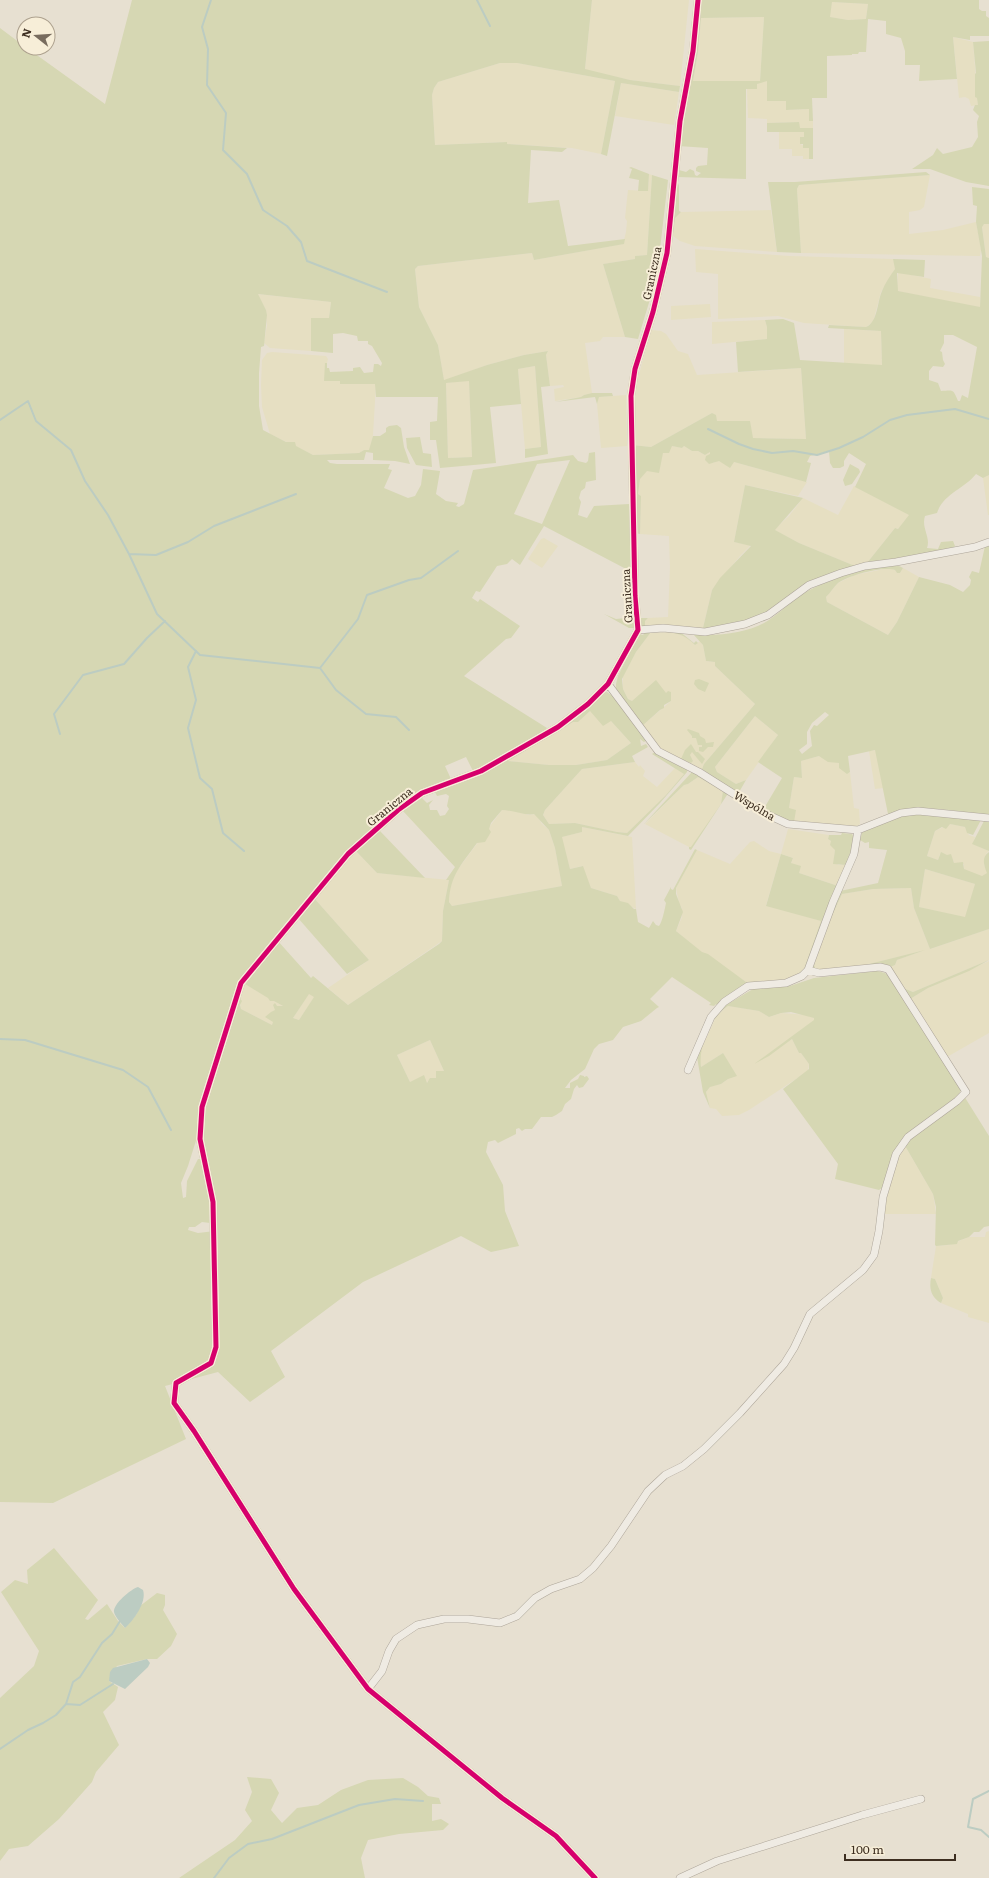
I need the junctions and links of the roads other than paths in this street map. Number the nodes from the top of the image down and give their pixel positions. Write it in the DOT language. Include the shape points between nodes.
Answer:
graph roads {
  1 [pos="698,0"];
  2 [pos="989,542"];
  3 [pos="638,630"];
  4 [pos="608,684"];
  5 [pos="989,818"];
  6 [pos="858,830"];
  7 [pos="808,970"];
  8 [pos="688,1070"];
  9 [pos="368,1689"];
  10 [pos="920,1799"];
  11 [pos="595,1878"];
  12 [pos="680,1878"];
  1 -- 3 [label="street, Graniczna" via="680,121 667,253 653,312 635,369 631,396"];
  2 -- 3 [label="street, Graniczna" via="975,547 865,566 841,573 809,585 768,615 744,624 705,632 663,628"];
  3 -- 4 [label="street, Graniczna"];
  4 -- 6 [label="street, Wspólna" via="658,751 699,772 764,813 788,824"];
  4 -- 9 [label="street, Graniczna" via="588,704 558,727 481,771 422,793 398,810 348,854 241,983 202,1107 200,1139 213,1202 216,1347 212,1363 176,1383 174,1403 294,1589"];
  5 -- 6 [label="street, Wspólna" via="918,811 901,813"];
  6 -- 7 [label="street" via="854,854"];
  7 -- 8 [label="street" via="802,976 786,983 748,986 724,1002 710,1017"];
  7 -- 9 [label="street" via="819,973 880,967 888,969 966,1092 908,1136 896,1154 883,1197 874,1255 863,1270 810,1314 784,1364 740,1413 704,1449 648,1491 611,1546 589,1572 580,1579 551,1589 535,1598 517,1616 500,1623 444,1619 418,1625 396,1640 382,1671"];
  9 -- 11 [label="street" via="502,1798 556,1836"];
  10 -- 12 [label="street" via="717,1861"];
}
